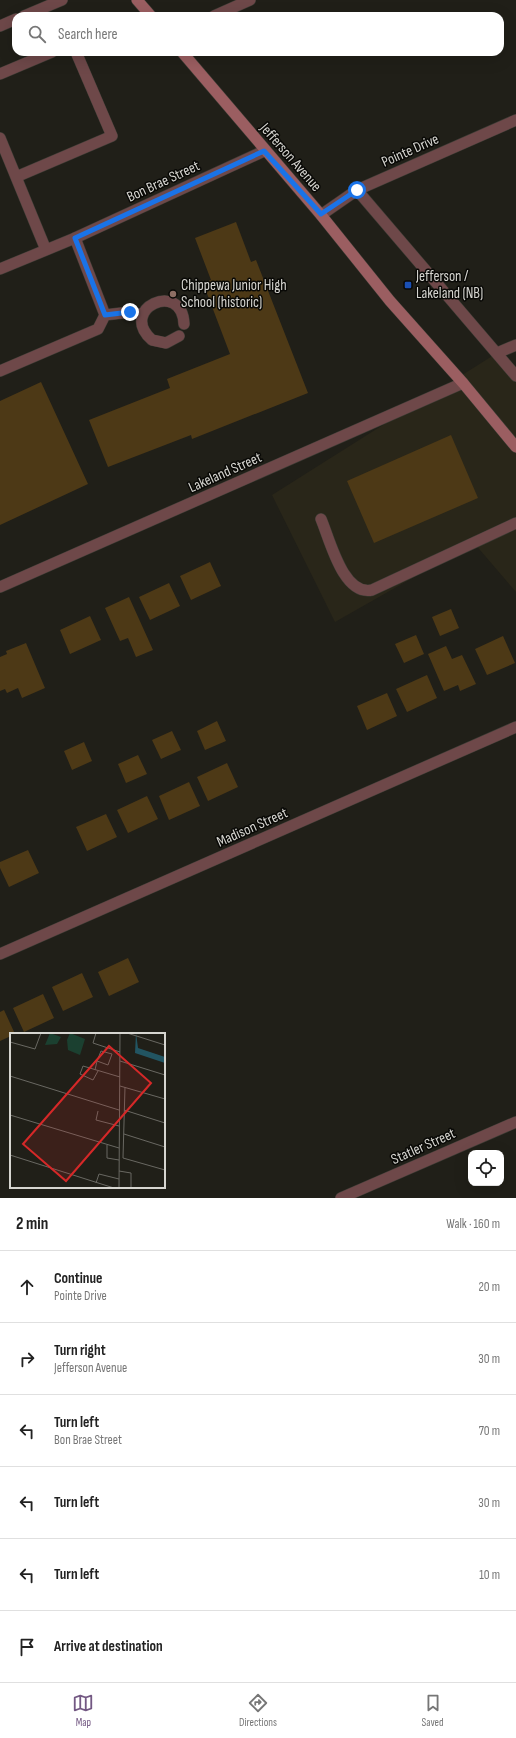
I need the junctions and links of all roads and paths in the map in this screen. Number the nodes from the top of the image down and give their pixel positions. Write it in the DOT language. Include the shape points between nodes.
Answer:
graph roads {
  1 [pos="62,0"];
  2 [pos="137,0"];
  3 [pos="250,0"];
  4 [pos="34,12"];
  5 [pos="148,12"];
  6 [pos="223,12"];
  7 [pos="12,21"];
  8 [pos="0,26"];
  9 [pos="43,56"];
  10 [pos="78,56"];
  11 [pos="185,56"];
  12 [pos="0,74"];
  13 [pos="516,120"];
  14 [pos="0,138"];
  15 [pos="264,151"];
  16 [pos="16,177"];
  17 [pos="357,190"];
  18 [pos="321,214"];
  19 [pos="75,238"];
  20 [pos="46,250"];
  21 [pos="0,269"];
  22 [pos="105,315"];
  23 [pos="143,315"];
  24 [pos="184,324"];
  25 [pos="179,336"];
  26 [pos="516,345"];
  27 [pos="497,353"];
  28 [pos="0,371"];
  29 [pos="516,376"];
  30 [pos="463,383"];
  31 [pos="516,447"];
  32 [pos="322,519"];
  33 [pos="516,523"];
  34 [pos="0,587"];
  35 [pos="516,727"];
  36 [pos="0,954"];
  37 [pos="516,1122"];
  38 [pos="341,1198"];
  1 -- 4 [label="street"];
  2 -- 5 [label="main road"];
  3 -- 6 [label="street"];
  7 -- 8 [label="street"];
  9 -- 12 [label="street"];
  10 -- 16 [label="street" via="112,136"];
  11 -- 15 [label="main road, Jefferson Avenue"];
  13 -- 17 [label="street, Pointe Drive"];
  14 -- 16 [label="street"];
  15 -- 18 [label="main road, Jefferson Avenue"];
  15 -- 19 [label="street, Bon Brae Street"];
  16 -- 20 [label="street"];
  17 -- 18 [label="street, Pointe Drive"];
  17 -- 27 [label="street"];
  18 -- 30 [label="main road, Jefferson Avenue" via="390,301"];
  19 -- 20 [label="street, Bon Brae Street"];
  19 -- 22 [label="street"];
  20 -- 21 [label="street, Bon Brae Street"];
  22 -- 23 [label="street" via="130,312"];
  22 -- 28 [label="street" via="98,329"];
  23 -- 24 [label="street" via="151,304 157,301 171,302 181,310"];
  23 -- 25 [label="street" via="143,329 152,340 166,343"];
  26 -- 27 [label="street"];
  27 -- 29 [label="street"];
  30 -- 31 [label="main road, Jefferson Avenue"];
  30 -- 34 [label="street, Lakeland Street"];
  32 -- 33 [label="street" via="344,574 364,592"];
  35 -- 36 [label="street, Madison Street"];
  37 -- 38 [label="street, Statler Street"];
}
